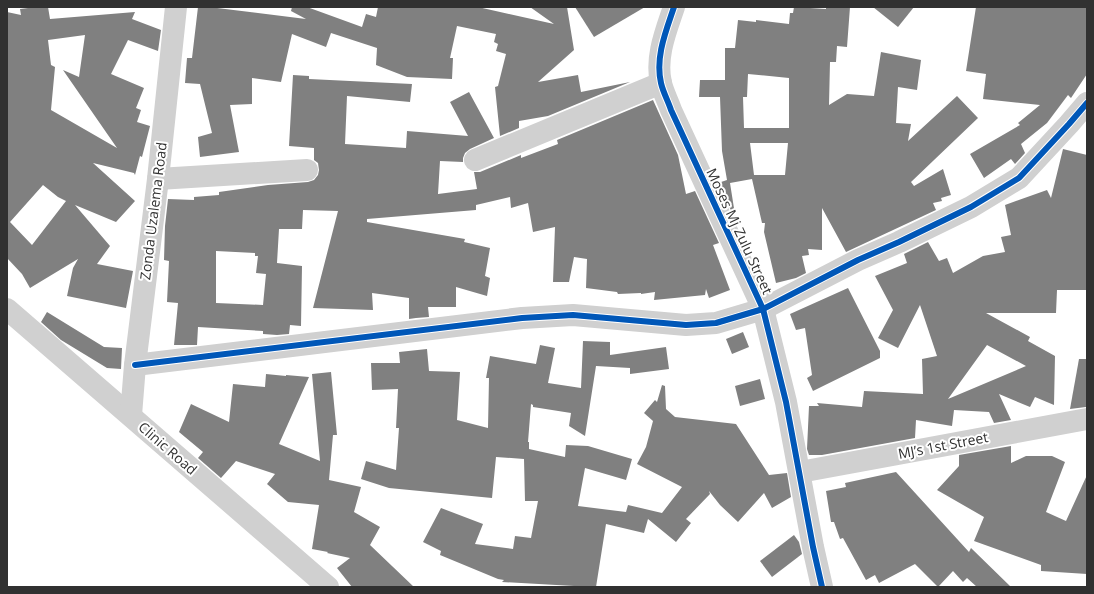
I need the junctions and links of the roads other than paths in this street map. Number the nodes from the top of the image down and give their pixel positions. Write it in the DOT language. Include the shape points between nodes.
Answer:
graph roads {
  1 [pos="176,7"];
  2 [pos="674,7"];
  3 [pos="661,83"];
  4 [pos="1087,103"];
  5 [pos="475,160"];
  6 [pos="307,170"];
  7 [pos="158,179"];
  8 [pos="7,309"];
  9 [pos="763,309"];
  10 [pos="135,365"];
  11 [pos="131,415"];
  12 [pos="1087,419"];
  13 [pos="800,472"];
  14 [pos="328,587"];
  15 [pos="822,587"];
  1 -- 7 [label="street, Zonda Uzalema Road"];
  2 -- 3 [label="street, Moses Mj Zulu Street" via="664,38 660,65"];
  3 -- 5 [label="street"];
  3 -- 9 [label="street, Moses Mj Zulu Street"];
  4 -- 9 [label="street" via="1019,178 971,207 858,260"];
  6 -- 7 [label="street"];
  7 -- 10 [label="street, Zonda Uzalema Road"];
  8 -- 11 [label="street, Clinic Road"];
  9 -- 10 [label="street" via="716,323 686,326 573,315 522,318"];
  9 -- 13 [label="street, Moses Mj Zulu Street"];
  10 -- 11 [label="street, Zonda Uzalema Road"];
  11 -- 14 [label="street, Clinic Road"];
  12 -- 13 [label="street, MJ’s 1st Street"];
  13 -- 15 [label="street, Moses Mj Zulu Street"];
}
